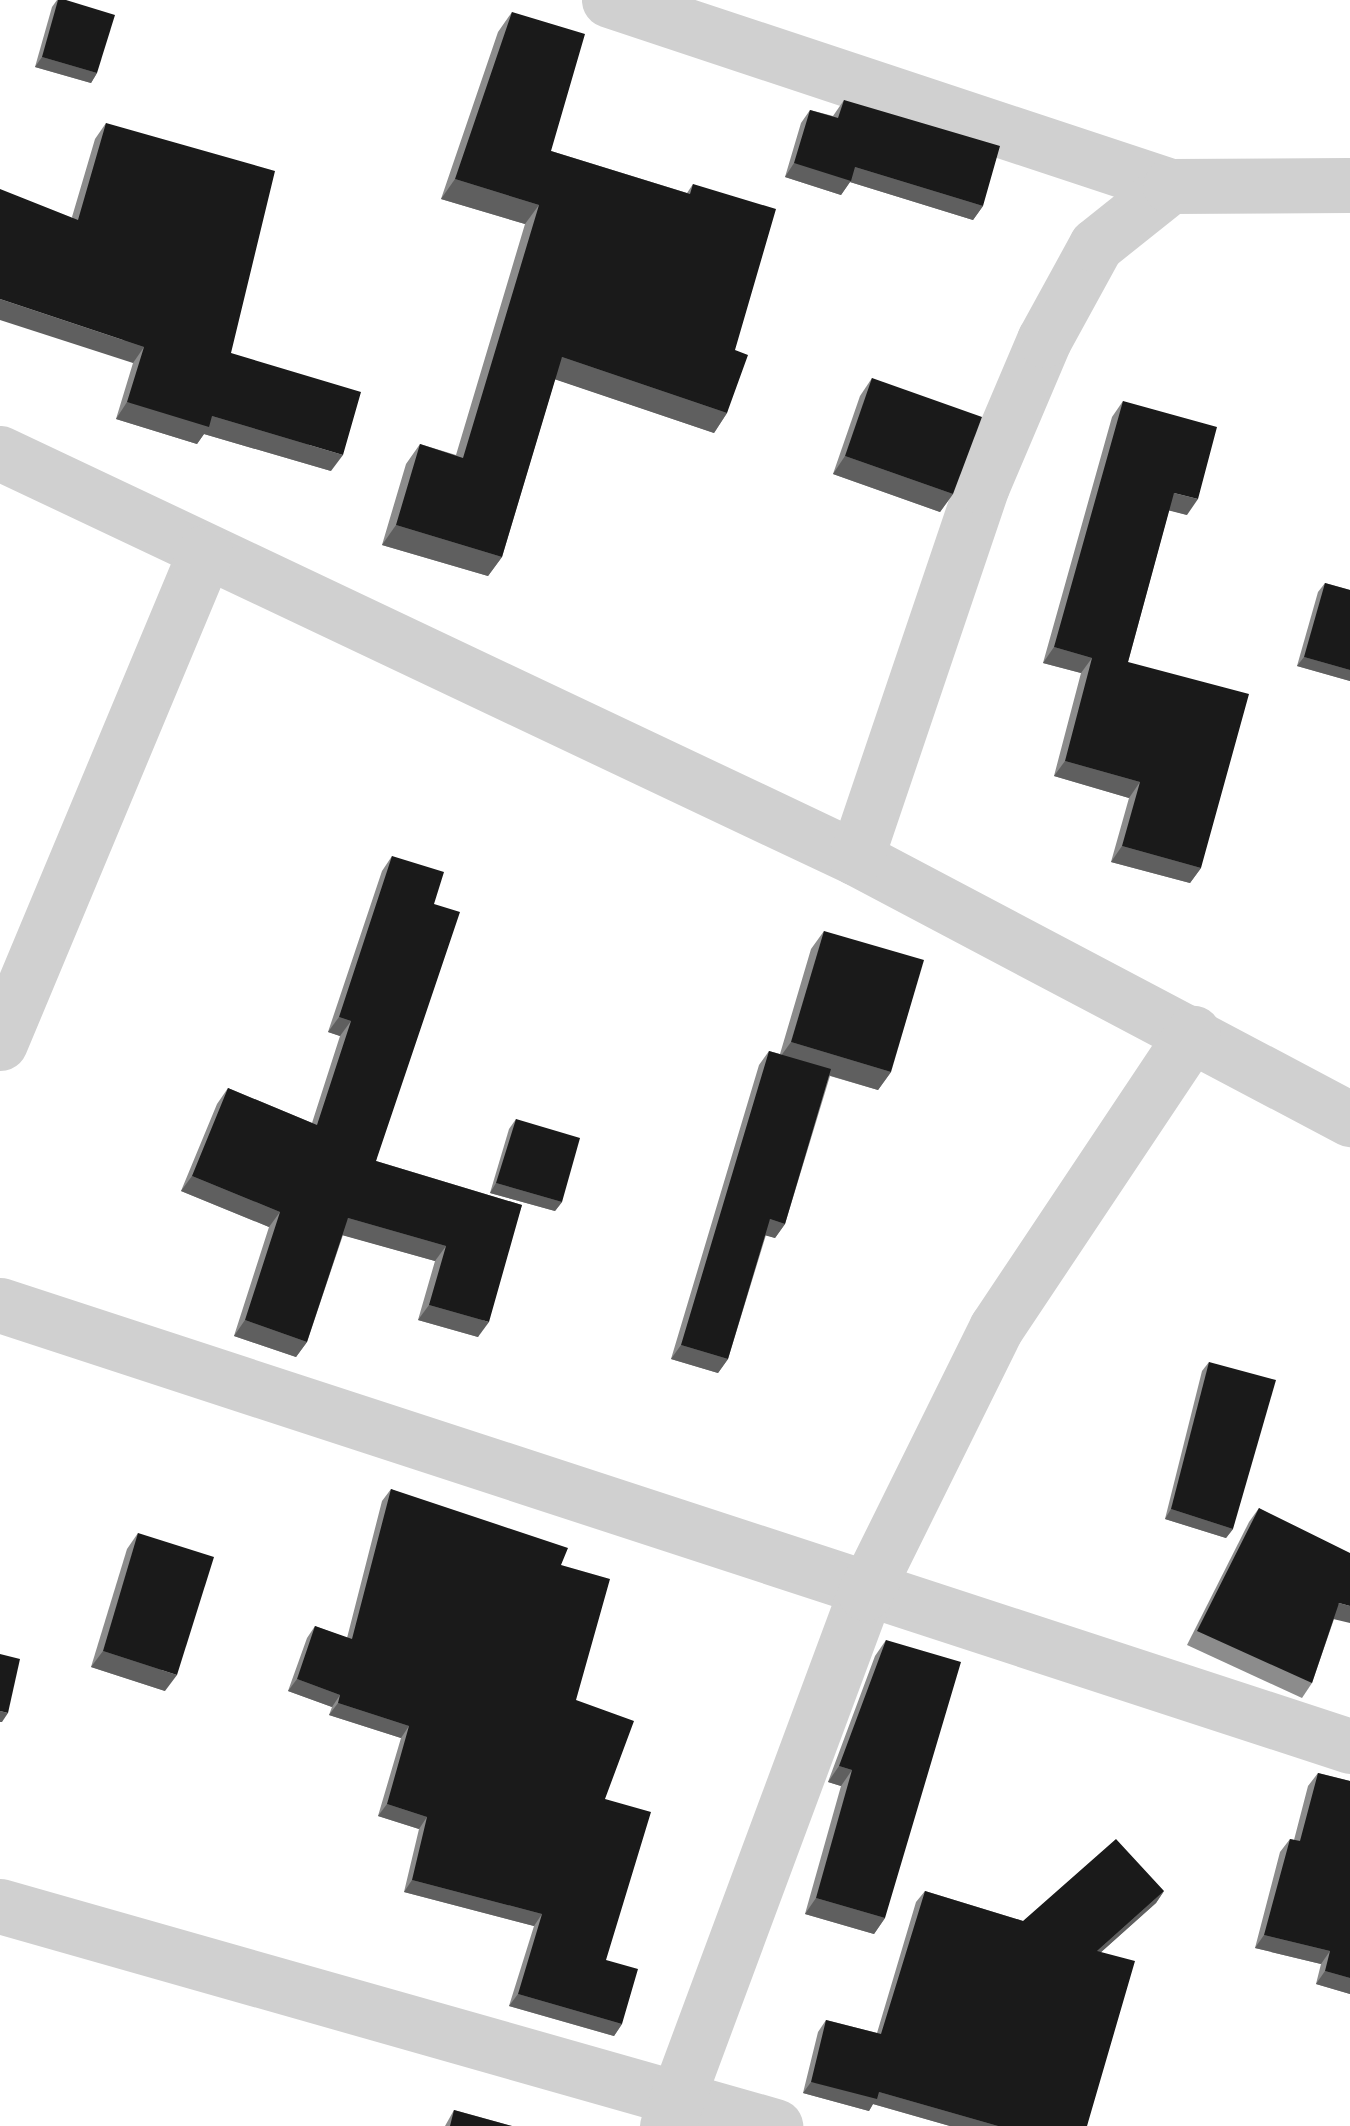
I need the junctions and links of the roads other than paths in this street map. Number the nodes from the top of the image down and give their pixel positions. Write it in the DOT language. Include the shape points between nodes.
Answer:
graph roads {
  1 [pos="609,0"];
  2 [pos="1350,184"];
  3 [pos="1170,186"];
  4 [pos="0,453"];
  5 [pos="205,552"];
  6 [pos="856,858"];
  7 [pos="1193,1034"];
  8 [pos="0,1043"];
  9 [pos="1350,1119"];
  10 [pos="0,1304"];
  11 [pos="865,1593"];
  12 [pos="1350,1746"];
  13 [pos="0,1906"];
  14 [pos="672,2111"];
  15 [pos="775,2126"];
  1 -- 3 [label="street"];
  2 -- 3 [label="street"];
  3 -- 6 [label="street" via="1096,245 1044,340 982,486"];
  4 -- 5 [label="street"];
  5 -- 6 [label="street"];
  5 -- 8 [label="street"];
  6 -- 7 [label="street"];
  7 -- 9 [label="street"];
  7 -- 11 [label="street" via="996,1328"];
  10 -- 11 [label="street"];
  11 -- 12 [label="street"];
  11 -- 14 [label="street"];
  13 -- 14 [label="street"];
  14 -- 15 [label="street"];
}
